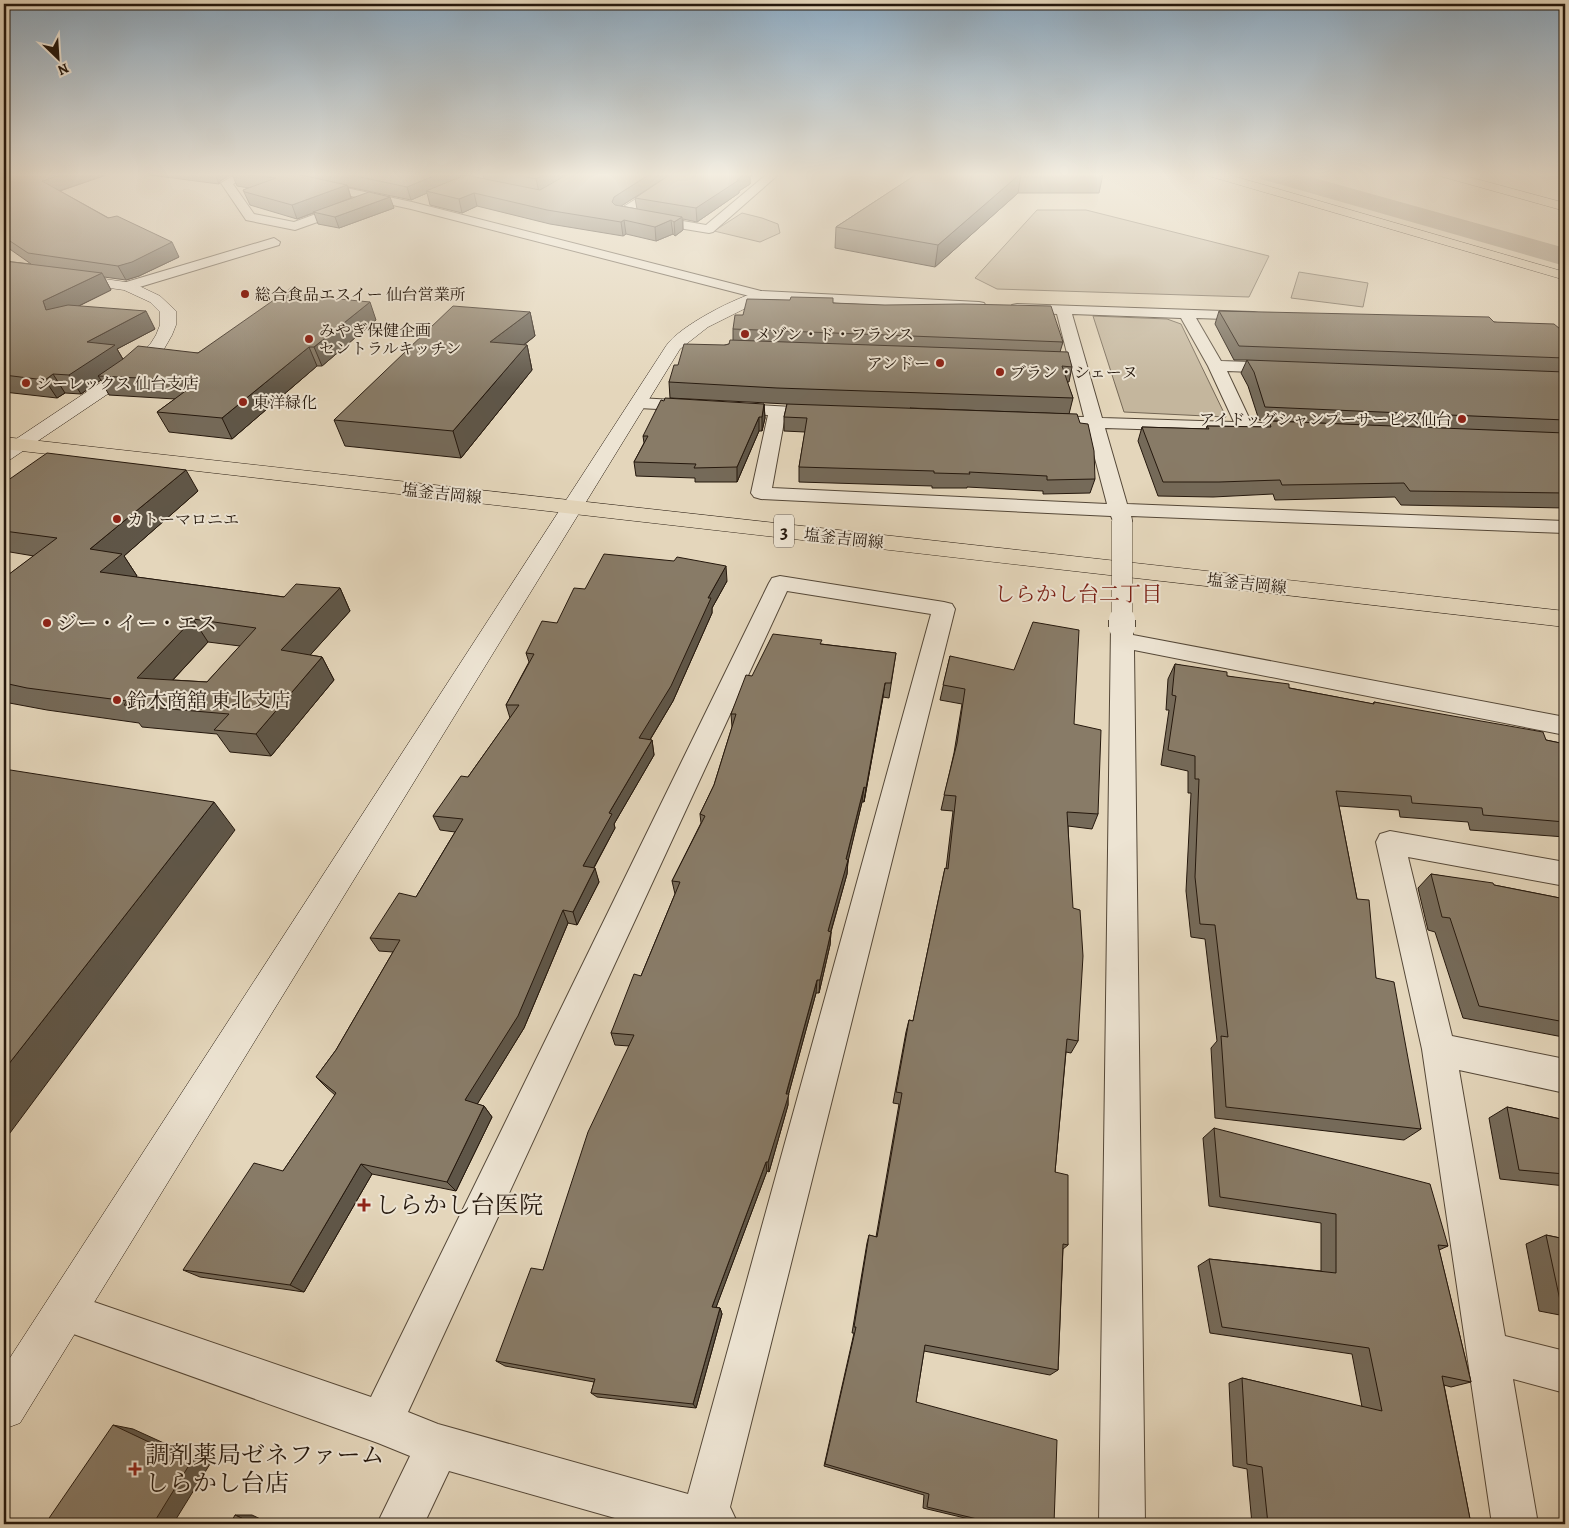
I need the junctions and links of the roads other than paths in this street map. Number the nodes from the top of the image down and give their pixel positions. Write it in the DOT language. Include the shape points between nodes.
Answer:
graph roads {
  1 [pos="263,245"];
  2 [pos="566,245"];
  3 [pos="1459,245"];
  4 [pos="4,270"];
  5 [pos="1565,276"];
  6 [pos="128,286"];
  7 [pos="761,295"];
  8 [pos="1063,310"];
  9 [pos="1186,314"];
  10 [pos="1264,317"];
  11 [pos="1019,360"];
  12 [pos="1078,362"];
  13 [pos="1216,366"];
  14 [pos="1296,369"];
  15 [pos="638,403"];
  16 [pos="776,411"];
  17 [pos="836,413"];
  18 [pos="1025,420"];
  19 [pos="1095,422"];
  20 [pos="1245,427"];
  21 [pos="1284,429"];
  22 [pos="9,448"];
  23 [pos="573,508"];
  24 [pos="1120,516"];
  25 [pos="1565,527"];
  26 [pos="1565,619"];
  27 [pos="1122,633"];
  28 [pos="1565,726"];
  29 [pos="1565,874"];
  30 [pos="1439,1048"];
  31 [pos="1565,1076"];
  32 [pos="65,1312"];
  33 [pos="1487,1352"];
  34 [pos="1565,1372"];
  35 [pos="4,1407"];
  36 [pos="380,1422"];
  37 [pos="438,1446"];
  38 [pos="709,1522"];
  39 [pos="400,1524"];
  40 [pos="1122,1524"];
  41 [pos="1515,1524"];
  1 -- 6 [label="street"];
  2 -- 7 [label="street"];
  3 -- 5 [label="main road"];
  4 -- 6 [label="street"];
  6 -- 22 [label="street" via="155,299 168,311 168,325 158,346 127,373"];
  7 -- 8 [label="street"];
  7 -- 15 [label="street" via="681,338 684,346"];
  8 -- 9 [label="street"];
  8 -- 12 [label="street"];
  9 -- 10 [label="street"];
  9 -- 13 [label="street"];
  11 -- 12 [label="street"];
  12 -- 19 [label="street"];
  13 -- 14 [label="street"];
  13 -- 20 [label="street"];
  15 -- 16 [label="street"];
  15 -- 23 [label="street"];
  16 -- 17 [label="street"];
  16 -- 24 [label="street" via="761,493"];
  18 -- 19 [label="street"];
  19 -- 20 [label="street"];
  19 -- 24 [label="street"];
  20 -- 21 [label="street"];
  22 -- 23 [label="main road, 塩釜吉岡線 / 3"];
  23 -- 26 [label="main road, 塩釜吉岡線 / 3"];
  23 -- 32 [label="street"];
  24 -- 25 [label="street"];
  24 -- 27 [label="street, bridge"];
  27 -- 28 [label="street"];
  27 -- 40 [label="street"];
  29 -- 30 [label="street" via="1390,842"];
  30 -- 31 [label="street"];
  30 -- 33 [label="street"];
  32 -- 35 [label="street"];
  32 -- 36 [label="street"];
  33 -- 34 [label="street"];
  33 -- 41 [label="street"];
  36 -- 37 [label="street"];
  36 -- 38 [label="street" via="780,583 944,610"];
  37 -- 38 [label="street"];
  37 -- 39 [label="street"];
}
